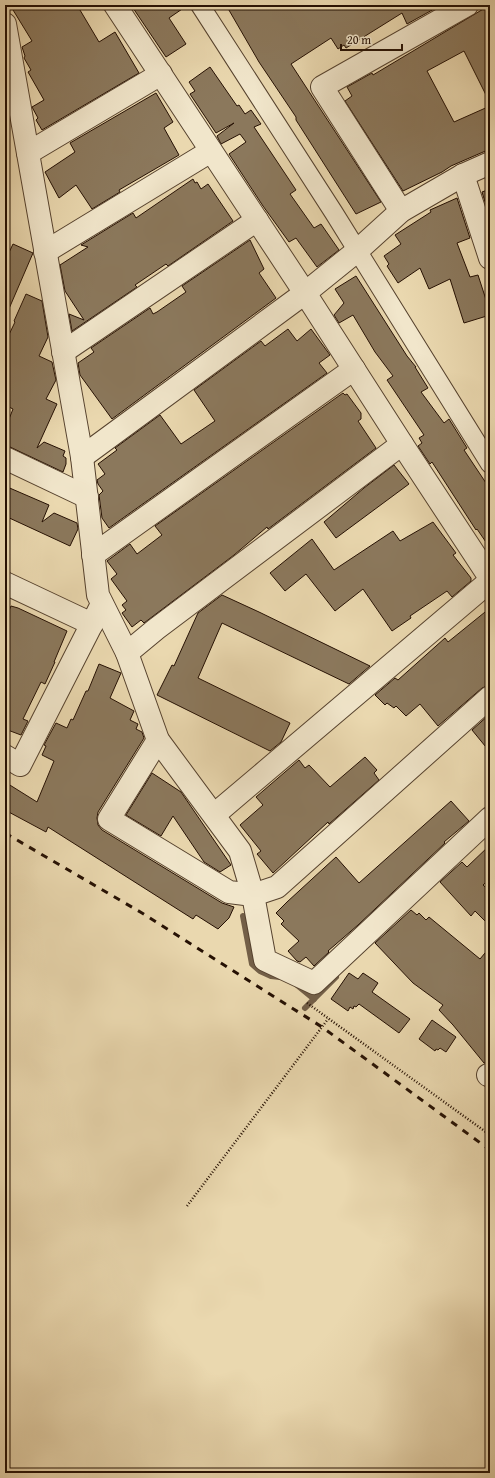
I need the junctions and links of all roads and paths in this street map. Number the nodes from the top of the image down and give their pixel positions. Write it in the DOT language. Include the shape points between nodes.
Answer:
graph roads {
  1 [pos="115,5"];
  2 [pos="200,5"];
  3 [pos="467,5"];
  4 [pos="5,24"];
  5 [pos="161,74"];
  6 [pos="211,151"];
  7 [pos="28,153"];
  8 [pos="490,163"];
  9 [pos="463,175"];
  10 [pos="401,211"];
  11 [pos="257,220"];
  12 [pos="357,251"];
  13 [pos="45,252"];
  14 [pos="490,258"];
  15 [pos="305,293"];
  16 [pos="63,352"];
  17 [pos="354,370"];
  18 [pos="402,444"];
  19 [pos="82,457"];
  20 [pos="5,458"];
  21 [pos="490,464"];
  22 [pos="86,497"];
  23 [pos="93,555"];
  24 [pos="490,578"];
  25 [pos="490,581"];
  26 [pos="5,582"];
  27 [pos="102,604"];
  28 [pos="92,624"];
  29 [pos="127,653"];
  30 [pos="490,696"];
  31 [pos="158,740"];
  32 [pos="5,756"];
  33 [pos="214,815"];
  34 [pos="490,818"];
  35 [pos="253,895"];
  36 [pos="304,1001"];
  37 [pos="328,1019"];
  38 [pos="490,1135"];
  39 [pos="187,1206"];
  1 -- 5 [label="street"];
  2 -- 12 [label="street"];
  3 -- 10 [label="street" via="322,87"];
  4 -- 7 [label="street"];
  5 -- 6 [label="street"];
  5 -- 7 [label="street"];
  6 -- 11 [label="street"];
  6 -- 13 [label="street"];
  7 -- 13 [label="street"];
  8 -- 9 [label="street"];
  9 -- 10 [label="street"];
  9 -- 14 [label="street"];
  10 -- 12 [label="street"];
  11 -- 15 [label="street"];
  11 -- 16 [label="street"];
  12 -- 15 [label="street"];
  12 -- 21 [label="street"];
  13 -- 16 [label="street"];
  15 -- 17 [label="street"];
  15 -- 19 [label="street"];
  16 -- 19 [label="street"];
  17 -- 18 [label="street"];
  17 -- 23 [label="street"];
  18 -- 24 [label="street"];
  18 -- 29 [label="street"];
  19 -- 22 [label="street"];
  20 -- 22 [label="street"];
  22 -- 23 [label="street"];
  23 -- 27 [label="street" via="98,595"];
  25 -- 33 [label="street"];
  26 -- 28 [label="street"];
  27 -- 28 [label="street"];
  27 -- 29 [label="street"];
  28 -- 32 [label="street" via="20,765"];
  29 -- 31 [label="street"];
  30 -- 35 [label="street" via="277,888"];
  31 -- 33 [label="street"];
  31 -- 35 [label="street" via="109,819 229,892"];
  33 -- 35 [label="street" via="240,851"];
  34 -- 35 [label="street" via="314,983 265,960"];
  36 -- 37 [label="path"];
  37 -- 38 [label="path"];
  37 -- 39 [label="path"];
}
